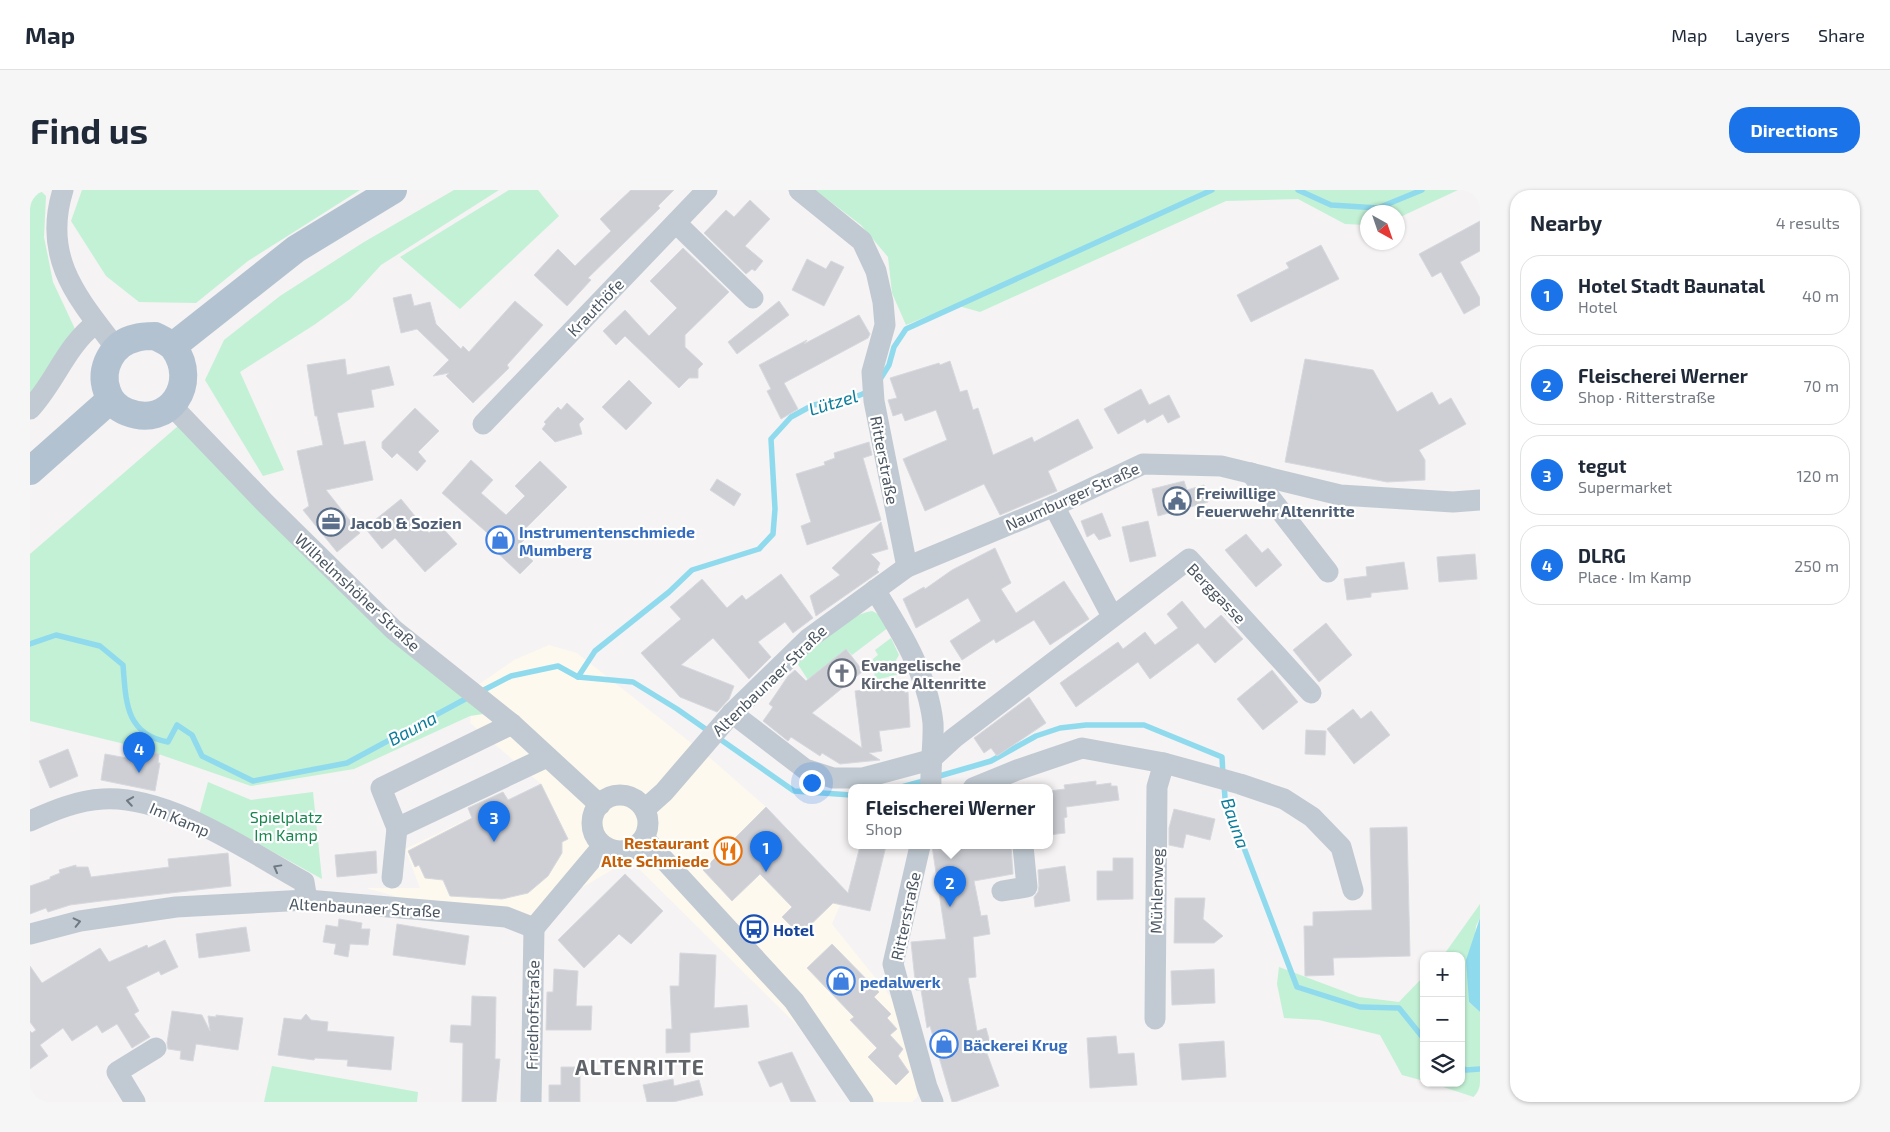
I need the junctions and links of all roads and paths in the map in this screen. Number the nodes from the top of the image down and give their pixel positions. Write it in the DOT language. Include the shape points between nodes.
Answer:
graph roads {
  1 [pos="62,190"];
  2 [pos="392,190"];
  3 [pos="707,190"];
  4 [pos="799,190"];
  5 [pos="676,223"];
  6 [pos="753,298"];
  7 [pos="96,322"];
  8 [pos="173,346"];
  9 [pos="116,348"];
  10 [pos="110,400"];
  11 [pos="172,406"];
  12 [pos="30,409"];
  13 [pos="483,424"];
  14 [pos="30,471"];
  15 [pos="1251,474"];
  16 [pos="1480,500"];
  17 [pos="1054,506"];
  18 [pos="907,567"];
  19 [pos="1328,572"];
  20 [pos="875,590"];
  21 [pos="1112,616"];
  22 [pos="1311,694"];
  23 [pos="505,718"];
  24 [pos="725,721"];
  25 [pos="547,756"];
  26 [pos="1164,763"];
  27 [pos="930,773"];
  28 [pos="1017,779"];
  29 [pos="993,784"];
  30 [pos="600,805"];
  31 [pos="645,809"];
  32 [pos="30,821"];
  33 [pos="397,828"];
  34 [pos="645,839"];
  35 [pos="602,847"];
  36 [pos="919,849"];
  37 [pos="1023,849"];
  38 [pos="392,878"];
  39 [pos="1353,890"];
  40 [pos="1002,891"];
  41 [pos="307,900"];
  42 [pos="534,928"];
  43 [pos="30,934"];
  44 [pos="1155,1019"];
  45 [pos="156,1048"];
  46 [pos="135,1102"];
  47 [pos="531,1102"];
  48 [pos="863,1102"];
  49 [pos="933,1102"];
  1 -- 7 [label="street" via="56,212 57,242 66,277"];
  2 -- 8 [label="main road" via="296,249"];
  3 -- 5 [label="street, Krauthöfe"];
  4 -- 18 [label="street, Ritterstraße" via="862,241 876,271 885,325 872,372 874,400"];
  5 -- 6 [label="street"];
  5 -- 13 [label="street, Krauthöfe"];
  7 -- 9 [label="street"];
  7 -- 12 [label="street" via="64,357 44,394"];
  8 -- 9 [label="main road" via="155,336 135,338"];
  8 -- 11 [label="main road" via="183,366 183,387"];
  9 -- 10 [label="main road" via="106,366 105,385"];
  10 -- 11 [label="main road" via="139,417 158,415"];
  10 -- 14 [label="main road"];
  11 -- 23 [label="street, Wilhelmshöher Straße" via="264,503 387,623"];
  15 -- 16 [label="street, Naumburger Straße" via="1340,495 1453,502"];
  15 -- 17 [label="street, Naumburger Straße" via="1221,466 1143,464"];
  15 -- 19 [label="street"];
  17 -- 18 [label="street, Naumburger Straße"];
  17 -- 21 [label="street"];
  18 -- 20 [label="street, Altenbaunaer Straße"];
  20 -- 24 [label="street, Altenbaunaer Straße" via="808,639"];
  20 -- 27 [label="street" via="898,627 922,680 933,723"];
  21 -- 22 [label="street, Berggasse" via="1188,559"];
  21 -- 27 [label="street, Berggasse" via="954,738"];
  23 -- 25 [label="street, Wilhelmshöher Straße"];
  23 -- 33 [label="street" via="381,788"];
  24 -- 27 [label="street" via="760,736 805,768 833,778"];
  24 -- 31 [label="street, Altenbaunaer Straße" via="664,792"];
  25 -- 30 [label="street, Wilhelmshöher Straße"];
  25 -- 33 [label="street"];
  26 -- 28 [label="street" via="1082,748"];
  26 -- 39 [label="street" via="1284,799 1312,817 1341,846"];
  26 -- 44 [label="street, Mühlenweg" via="1157,787"];
  28 -- 29 [label="street"];
  30 -- 31 [label="street" via="610,796 620,794 634,797"];
  30 -- 35 [label="street" via="592,816 594,836"];
  31 -- 34 [label="street" via="649,823"];
  41 -- 32 [label="street, Im Kamp, one-way" via="304,882 162,808 130,800 101,799 56,810"];
  33 -- 38 [label="street"];
  34 -- 35 [label="street" via="633,849 619,852"];
  34 -- 48 [label="street" via="794,1001"];
  35 -- 42 [label="street"];
  36 -- 49 [label="street, Ritterstraße" via="894,964"];
  37 -- 40 [label="street" via="1027,886"];
  41 -- 42 [label="street, Altenbaunaer Straße" via="506,916"];
  43 -- 41 [label="street, Altenbaunaer Straße, one-way" via="80,921 176,907"];
  42 -- 47 [label="street, Friedhofstraße"];
  45 -- 46 [label="street" via="117,1072"];
}
